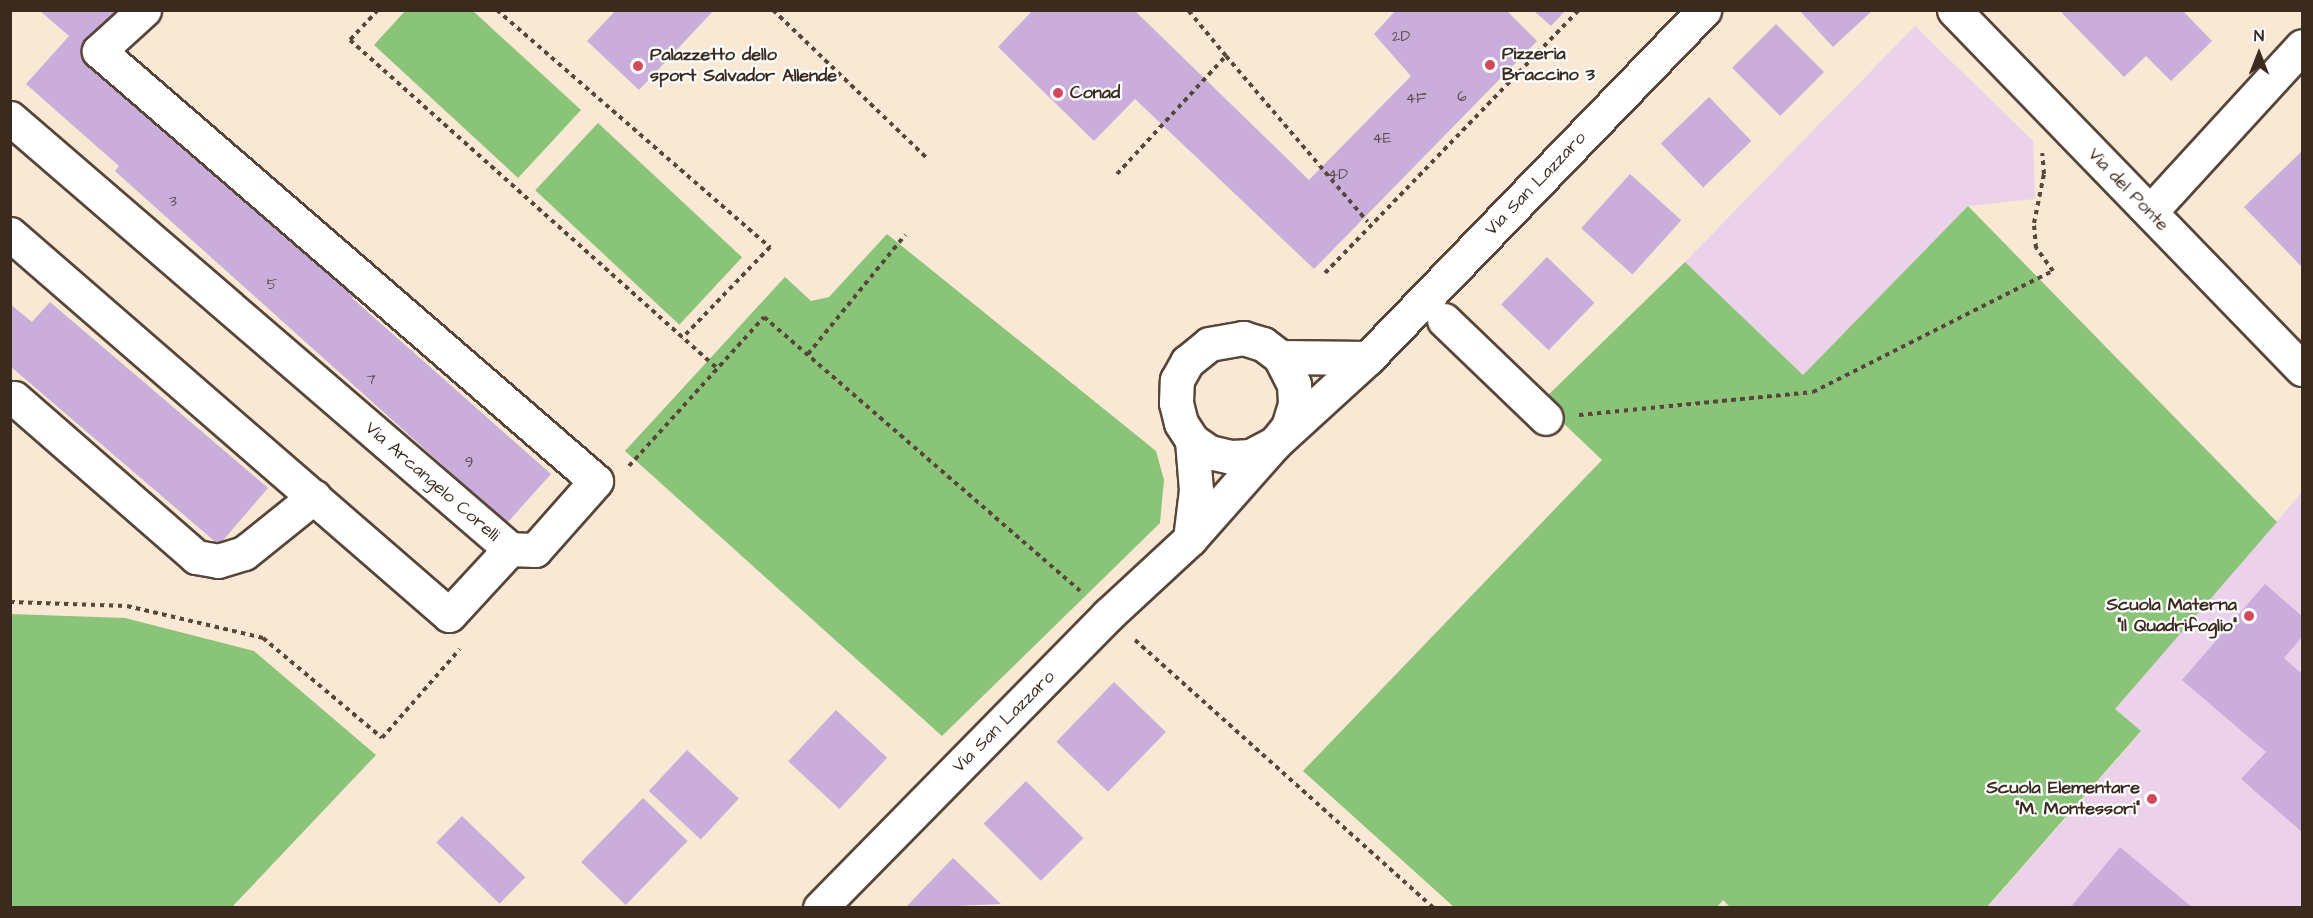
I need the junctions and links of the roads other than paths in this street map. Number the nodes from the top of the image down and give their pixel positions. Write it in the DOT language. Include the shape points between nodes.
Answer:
graph roads {
  1 [pos="144,10"];
  2 [pos="1704,10"];
  3 [pos="1954,10"];
  4 [pos="2302,46"];
  5 [pos="10,118"];
  6 [pos="2150,212"];
  7 [pos="10,234"];
  8 [pos="1444,320"];
  9 [pos="1280,357"];
  10 [pos="1368,358"];
  11 [pos="2302,369"];
  12 [pos="14,398"];
  13 [pos="1546,418"];
  14 [pos="1192,440"];
  15 [pos="1275,443"];
  16 [pos="314,497"];
  17 [pos="1190,539"];
  18 [pos="510,549"];
  19 [pos="820,908"];
  1 -- 18 [label="street" via="99,51 596,481 535,550"];
  2 -- 10 [label="street, Via San Lazzaro"];
  3 -- 6 [label="street, Via del Ponte"];
  4 -- 6 [label="street"];
  5 -- 18 [label="street, Via Arcangelo Corelli"];
  6 -- 11 [label="street, Via del Ponte"];
  7 -- 16 [label="street"];
  8 -- 13 [label="street"];
  9 -- 10 [label="street"];
  9 -- 14 [label="street" via="1263,344 1230,338 1209,344 1187,362 1177,380 1176,403 1181,423"];
  9 -- 15 [label="street, Via San Lazzaro" via="1294,384 1295,404 1288,427"];
  10 -- 15 [label="street, Via San Lazzaro"];
  12 -- 16 [label="street" via="196,557 218,561 244,554"];
  14 -- 15 [label="street, Via San Lazzaro" via="1209,452 1231,458 1251,456"];
  14 -- 17 [label="street" via="1196,490"];
  15 -- 17 [label="street, Via San Lazzaro"];
  16 -- 18 [label="street, Via Arcangelo Corelli" via="449,615"];
  17 -- 19 [label="street, Via San Lazzaro" via="1108,615"];
}
